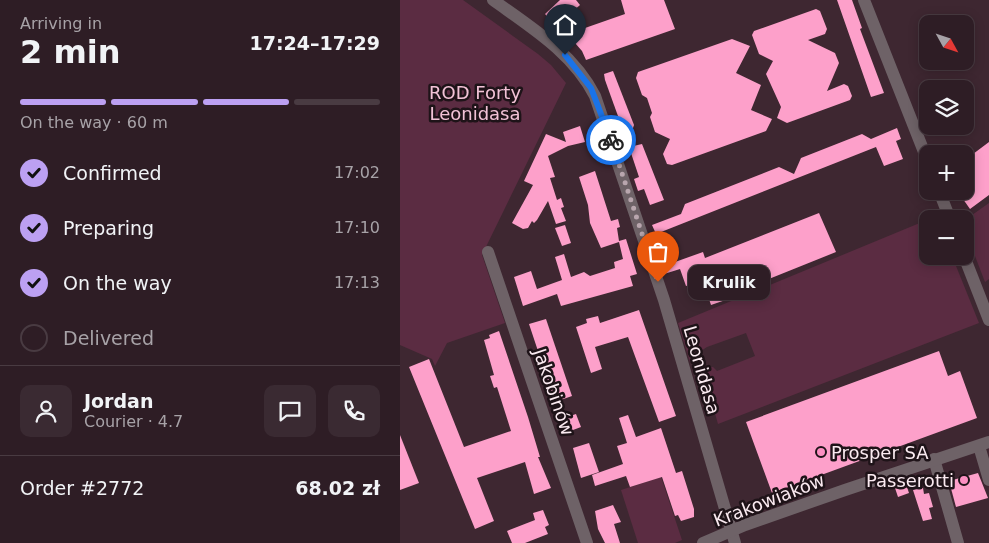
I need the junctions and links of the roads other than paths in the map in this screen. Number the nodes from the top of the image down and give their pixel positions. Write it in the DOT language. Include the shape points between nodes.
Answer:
graph roads {
  1 [pos="493,0"];
  2 [pos="864,0"];
  3 [pos="921,145"];
  4 [pos="488,252"];
  5 [pos="968,265"];
  6 [pos="989,320"];
  7 [pos="984,444"];
  8 [pos="934,459"];
  9 [pos="989,480"];
  10 [pos="733,538"];
  11 [pos="587,543"];
  12 [pos="703,543"];
  13 [pos="958,543"];
  1 -- 10 [label="street, Leonidasa" via="558,48 580,71 595,96 664,300"];
  2 -- 3 [label="street"];
  4 -- 11 [label="street, Jakobinów"];
  5 -- 6 [label="street"];
  7 -- 8 [label="street, Krakowiaków"];
  7 -- 9 [label="street"];
  8 -- 10 [label="street, Krakowiaków" via="745,525"];
  8 -- 13 [label="street"];
  10 -- 12 [label="street, Krakowiaków"];
}
